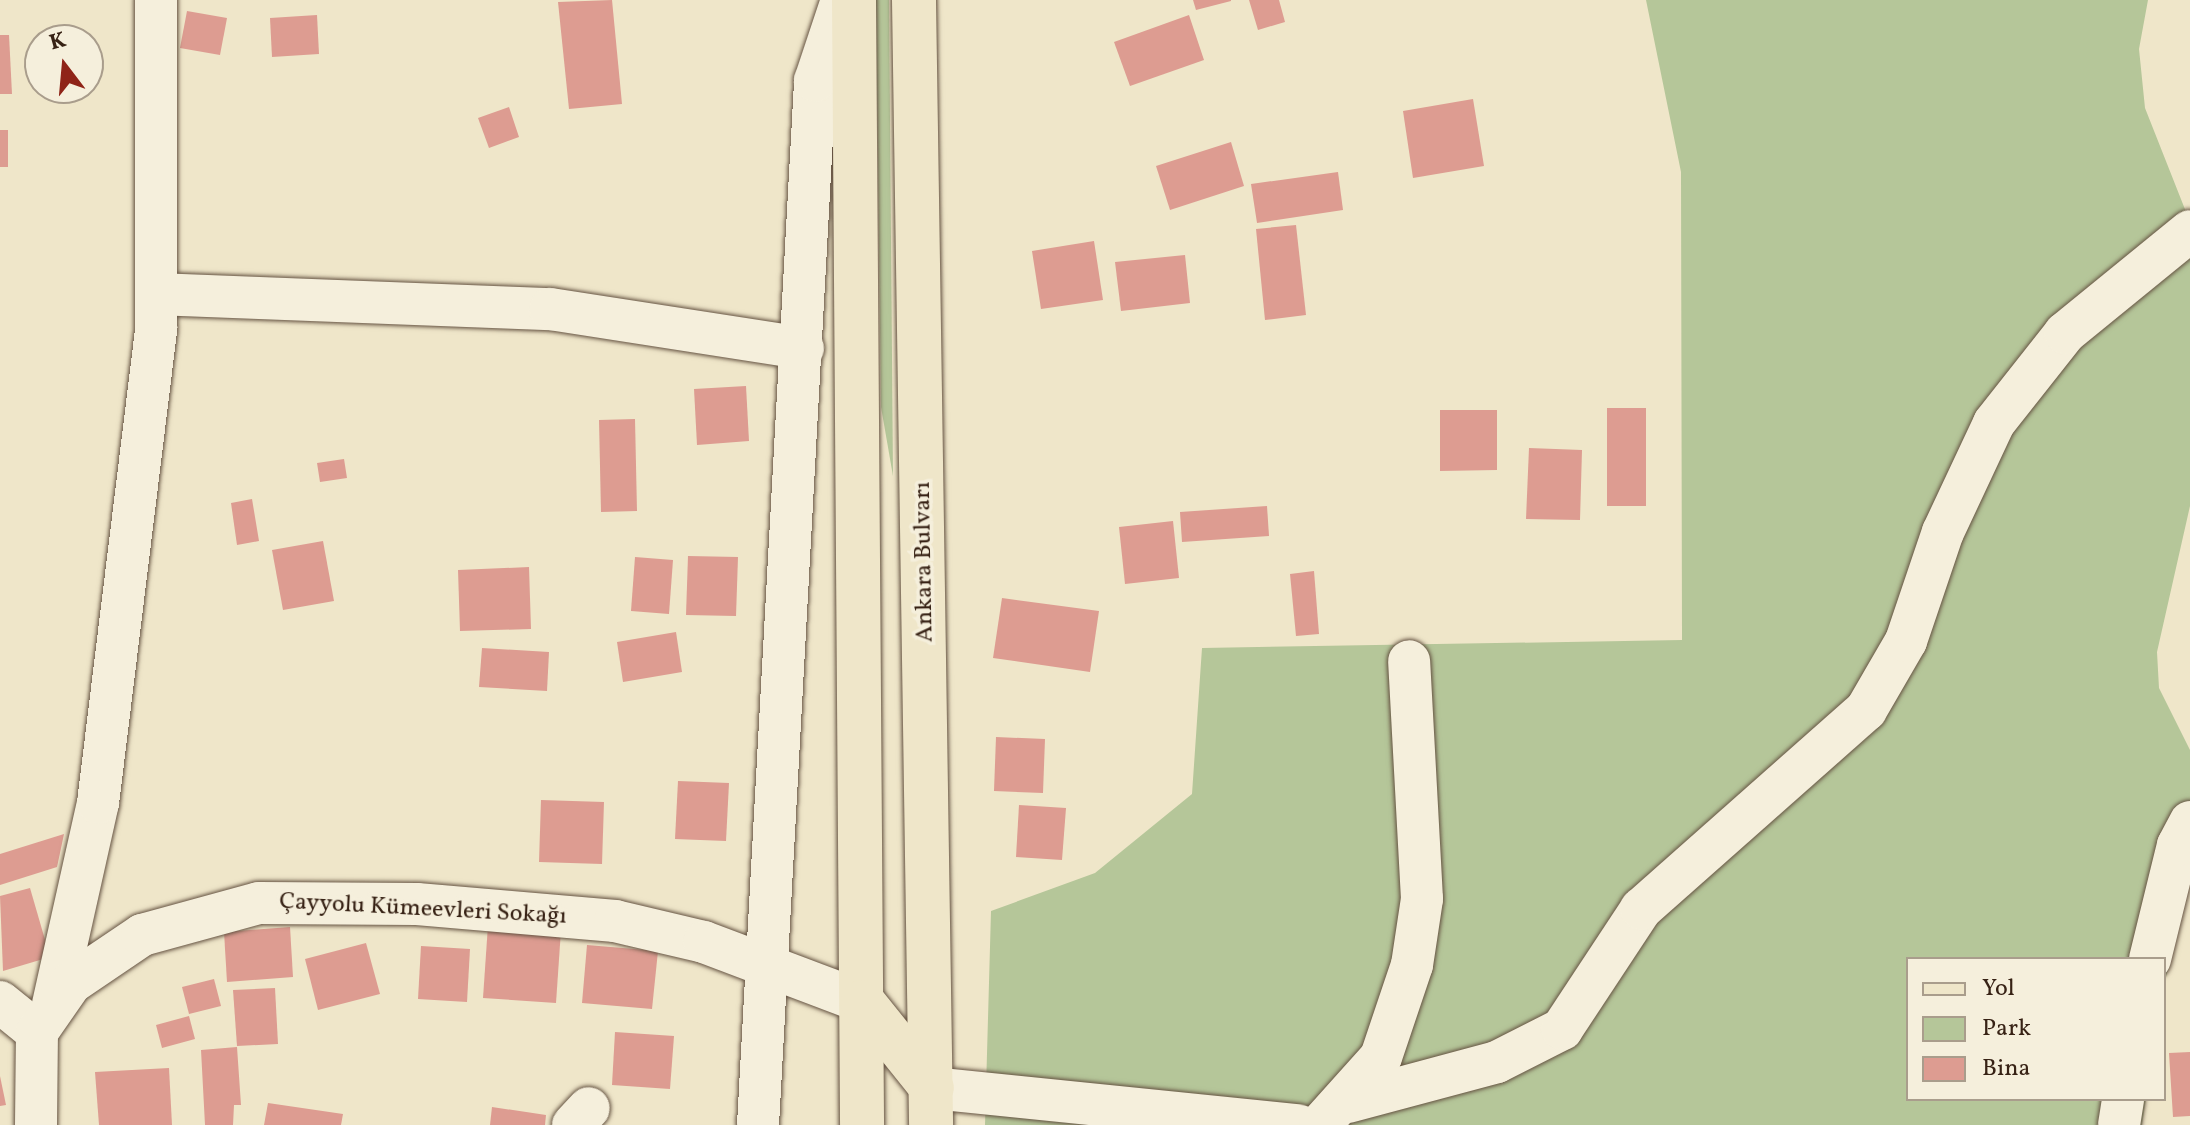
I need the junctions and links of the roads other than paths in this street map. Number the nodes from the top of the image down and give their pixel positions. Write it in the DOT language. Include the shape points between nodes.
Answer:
graph roads {
  1 [pos="156,0"];
  2 [pos="842,0"];
  3 [pos="854,0"];
  4 [pos="914,0"];
  5 [pos="2190,231"];
  6 [pos="157,294"];
  7 [pos="803,348"];
  8 [pos="1409,661"];
  9 [pos="2190,822"];
  10 [pos="2150,957"];
  11 [pos="769,965"];
  12 [pos="0,1002"];
  13 [pos="863,1002"];
  14 [pos="30,1024"];
  15 [pos="2123,1101"];
  16 [pos="931,1107"];
  17 [pos="1334,1113"];
  18 [pos="36,1125"];
  19 [pos="758,1125"];
  20 [pos="862,1125"];
  21 [pos="1298,1125"];
  22 [pos="2119,1125"];
  1 -- 6 [label="street"];
  2 -- 7 [label="street" via="815,81"];
  3 -- 13 [label="main road"];
  4 -- 16 [label="main road, Ankara Bulvarı"];
  5 -- 17 [label="street" via="2075,324 1994,423 1943,532 1906,641 1866,710 1641,909 1562,1029 1497,1062"];
  6 -- 7 [label="street" via="550,309"];
  6 -- 14 [label="street" via="98,803"];
  7 -- 11 [label="street"];
  8 -- 17 [label="street" via="1422,899 1396,1028"];
  9 -- 10 [label="street" via="2178,845"];
  11 -- 13 [label="street, Çayyolu Kümeevleri Sokağı"];
  11 -- 14 [label="street, Çayyolu Kümeevleri Sokağı" via="615,921 306,900 208,912 142,935 91,964"];
  11 -- 19 [label="street"];
  12 -- 14 [label="street"];
  13 -- 16 [label="main road"];
  13 -- 20 [label="main road"];
  14 -- 18 [label="street"];
  15 -- 22 [label="street"];
  16 -- 21 [label="street"];
}
